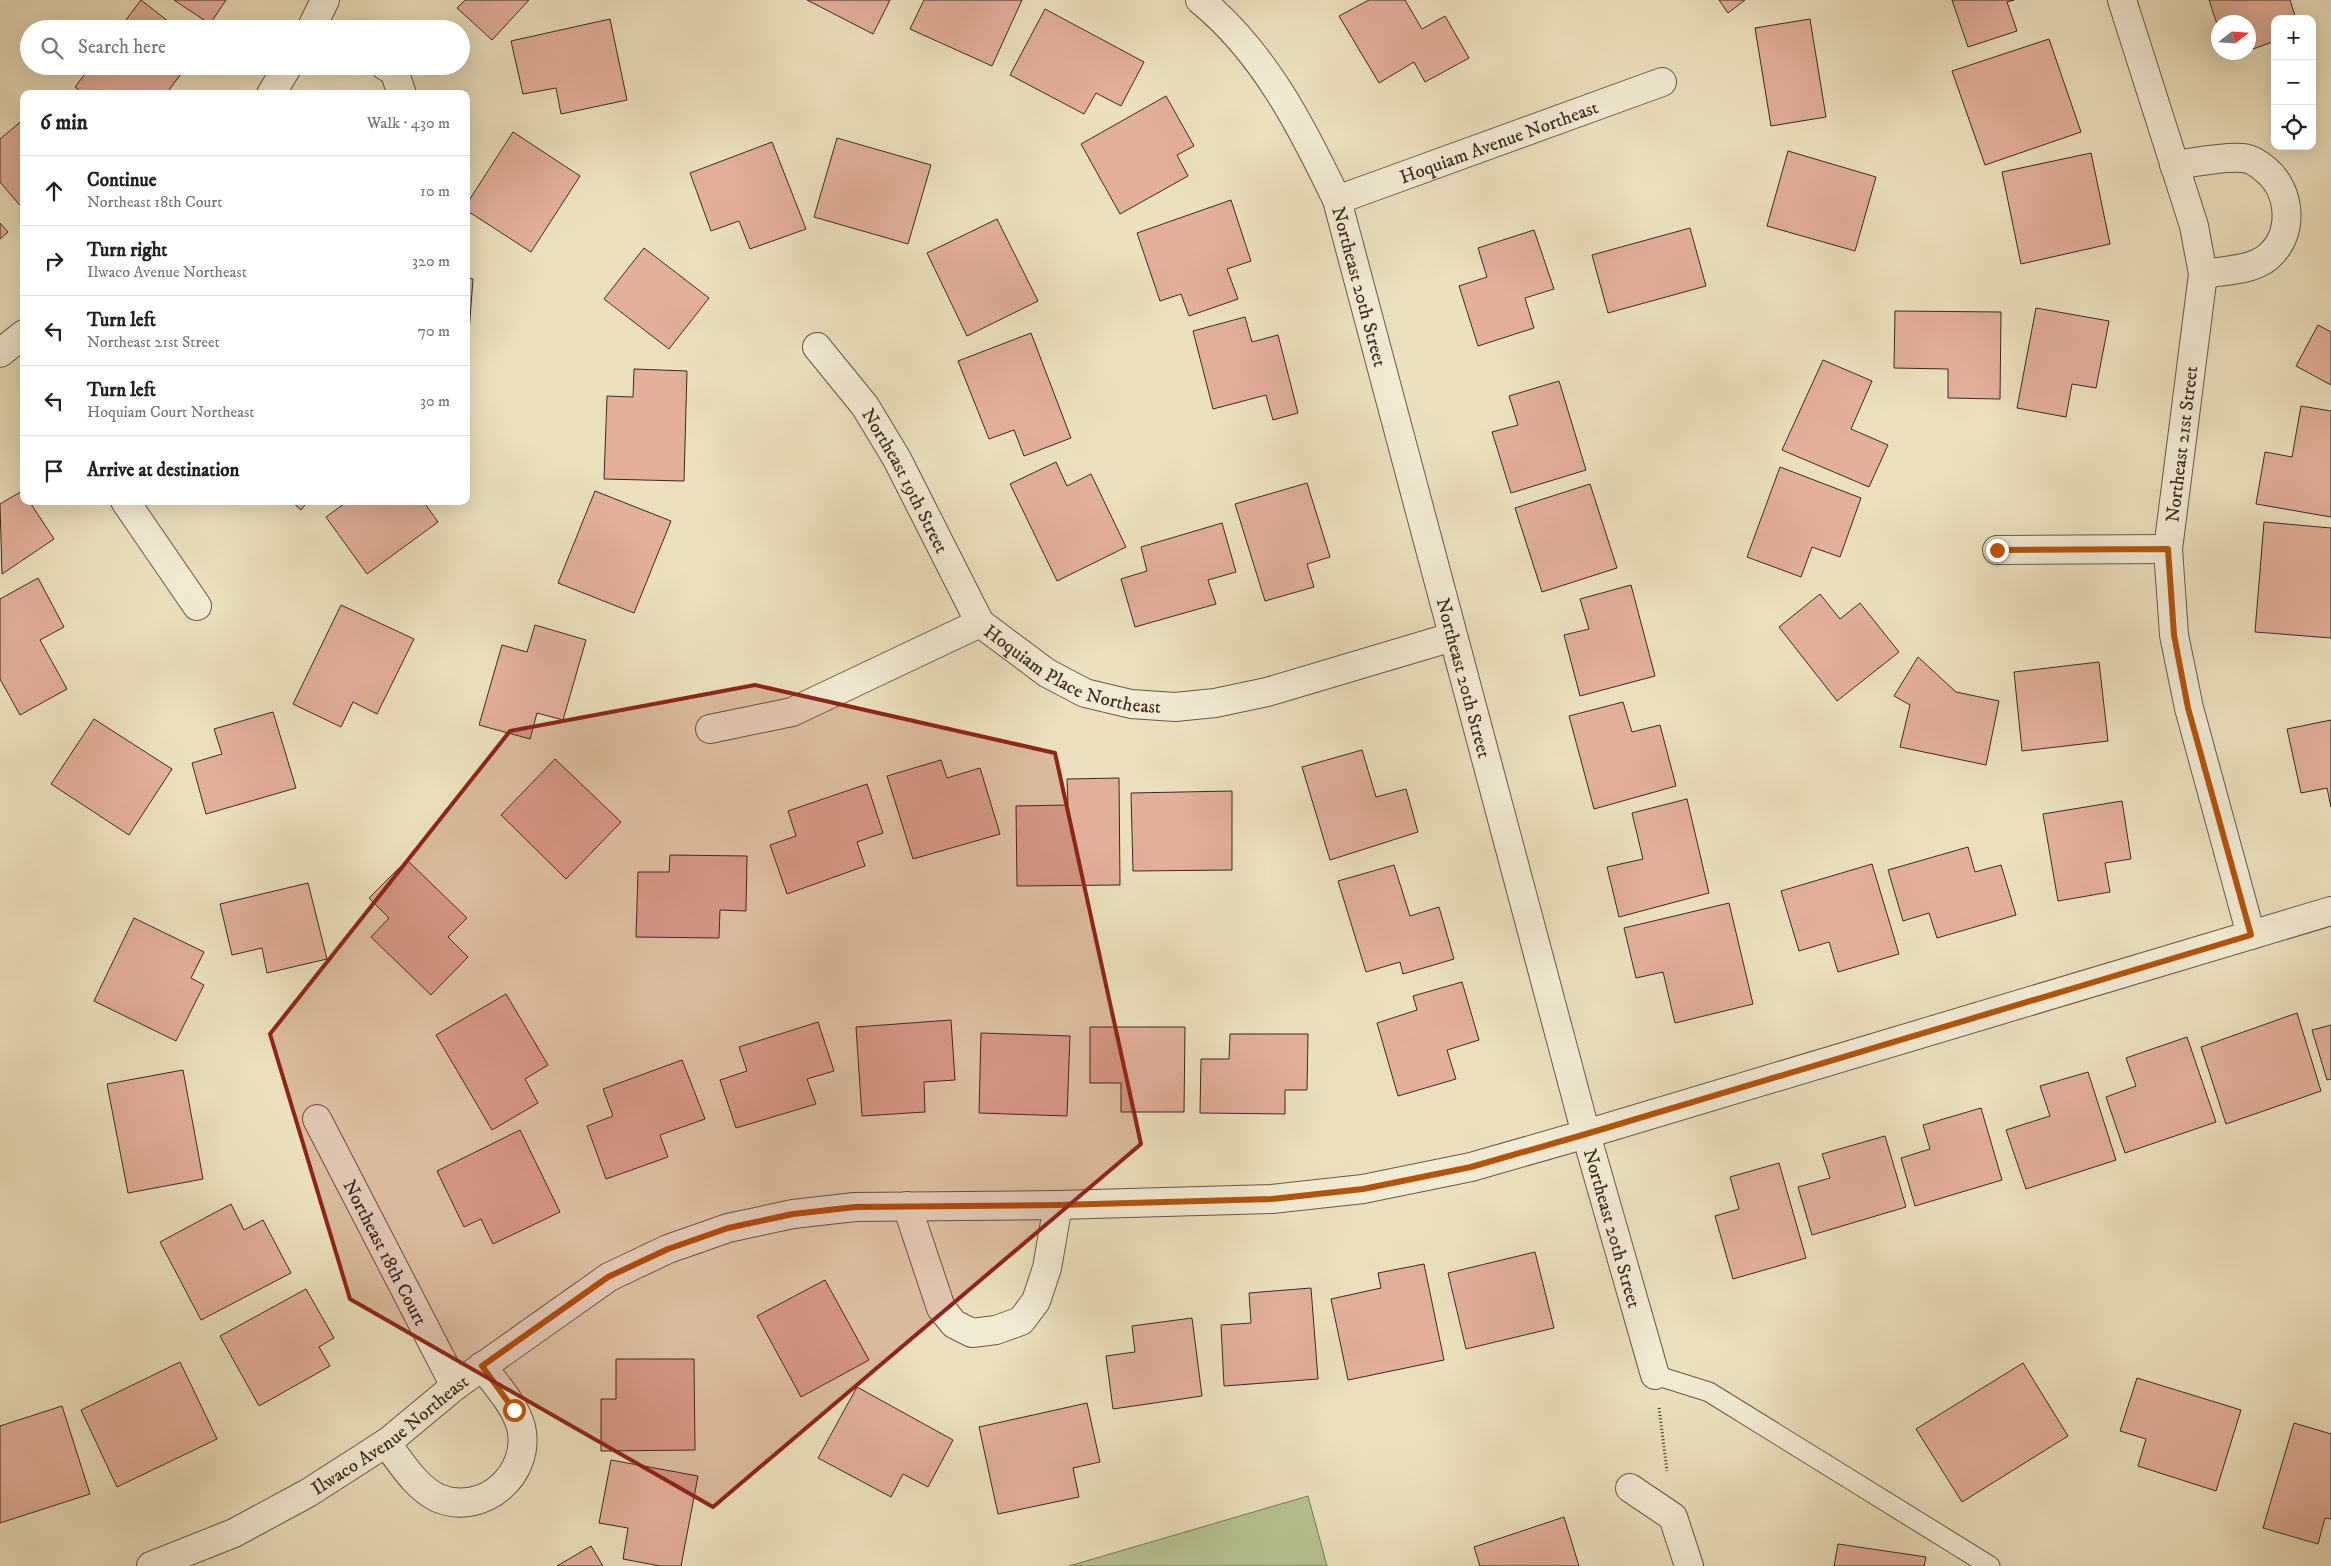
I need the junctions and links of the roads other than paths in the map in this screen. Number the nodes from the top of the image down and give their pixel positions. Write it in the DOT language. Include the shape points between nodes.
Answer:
graph roads {
  1 [pos="325,0"];
  2 [pos="2122,0"];
  3 [pos="1206,5"];
  4 [pos="317,20"];
  5 [pos="283,75"];
  6 [pos="395,75"];
  7 [pos="1662,82"];
  8 [pos="273,90"];
  9 [pos="401,90"];
  10 [pos="2174,165"];
  11 [pos="1336,200"];
  12 [pos="2203,274"];
  13 [pos="818,347"];
  14 [pos="128,505"];
  15 [pos="2168,549"];
  16 [pos="1997,550"];
  17 [pos="196,606"];
  18 [pos="980,623"];
  19 [pos="1452,637"];
  20 [pos="710,729"];
  21 [pos="2331,911"];
  22 [pos="2251,935"];
  23 [pos="317,1119"];
  24 [pos="1586,1134"];
  25 [pos="1058,1205"];
  26 [pos="907,1206"];
  27 [pos="482,1366"];
  28 [pos="1655,1375"];
  29 [pos="455,1386"];
  30 [pos="386,1443"];
  31 [pos="1630,1488"];
  32 [pos="151,1566"];
  33 [pos="1689,1566"];
  34 [pos="1990,1566"];
  1 -- 4 [label="street"];
  2 -- 10 [label="street, Northeast 21st Street"];
  3 -- 11 [label="street, Northeast 20th Street" via="1260,64 1301,126"];
  5 -- 8 [label="street"];
  6 -- 9 [label="street"];
  7 -- 11 [label="street, Hoquiam Avenue Northeast"];
  10 -- 12 [label="street, Northeast 21st Street" via="2194,226"];
  10 -- 12 [label="street" via="2243,158 2259,164 2283,191 2287,208 2286,226 2280,242 2269,256 2254,266"];
  11 -- 19 [label="street, Northeast 20th Street"];
  12 -- 15 [label="street, Northeast 21st Street"];
  13 -- 18 [label="street, Northeast 19th Street" via="870,414 897,459"];
  14 -- 17 [label="street"];
  15 -- 16 [label="street"];
  15 -- 22 [label="street, Northeast 21st Street" via="2174,635 2188,708"];
  18 -- 19 [label="street, Hoquiam Place Northeast" via="1047,673 1085,693 1131,704 1175,707 1267,692"];
  18 -- 20 [label="street, Hoquiam Place Northeast" via="792,712"];
  19 -- 24 [label="street, Northeast 20th Street"];
  21 -- 22 [label="street, Ilwaco Avenue Northeast"];
  22 -- 24 [label="street, Ilwaco Avenue Northeast"];
  23 -- 29 [label="street, Northeast 18th Court"];
  24 -- 25 [label="street, Ilwaco Avenue Northeast" via="1471,1167 1363,1189 1272,1199"];
  24 -- 28 [label="street, Northeast 20th Street"];
  25 -- 26 [label="street, Ilwaco Avenue Northeast"];
  25 -- 26 [label="street" via="1047,1268 1036,1301 1021,1322 972,1333 954,1324 941,1308"];
  26 -- 27 [label="street, Ilwaco Avenue Northeast" via="855,1207 793,1214 728,1228 668,1249 608,1277"];
  27 -- 29 [label="street, Ilwaco Avenue Northeast"];
  27 -- 30 [label="street" via="514,1410 521,1428 522,1447 518,1465 508,1482 476,1502 457,1503 439,1498 422,1488"];
  28 -- 34 [label="lane" via="1708,1392"];
  29 -- 30 [label="street, Ilwaco Avenue Northeast"];
  30 -- 32 [label="street, Ilwaco Avenue Northeast" via="308,1493 234,1533"];
  31 -- 33 [label="street" via="1672,1517"];
}
